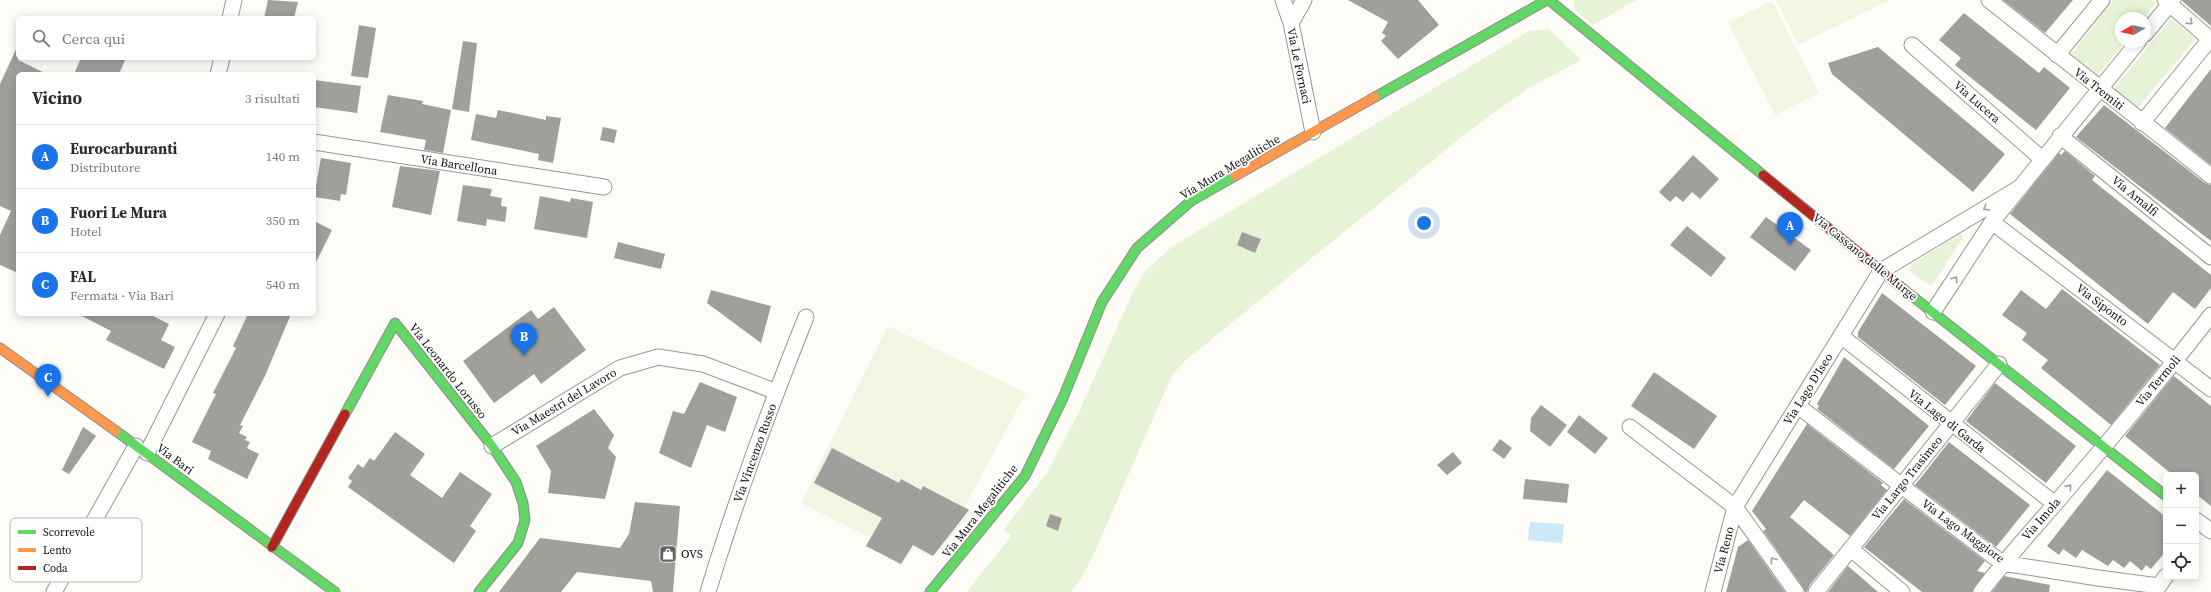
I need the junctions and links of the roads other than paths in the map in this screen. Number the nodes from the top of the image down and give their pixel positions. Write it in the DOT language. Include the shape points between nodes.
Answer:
graph roads {
  1 [pos="234,0"];
  2 [pos="1283,0"];
  3 [pos="1304,0"];
  4 [pos="1548,0"];
  5 [pos="1989,0"];
  6 [pos="2102,0"];
  7 [pos="2169,1"];
  8 [pos="230,16"];
  9 [pos="1290,23"];
  10 [pos="2151,26"];
  11 [pos="2211,39"];
  12 [pos="1912,46"];
  13 [pos="2133,48"];
  14 [pos="2057,55"];
  15 [pos="222,60"];
  16 [pos="218,72"];
  17 [pos="2099,89"];
  18 [pos="2142,123"];
  19 [pos="1313,132"];
  20 [pos="2060,136"];
  21 [pos="316,142"];
  22 [pos="2042,159"];
  23 [pos="2211,176"];
  24 [pos="604,188"];
  25 [pos="2019,188"];
  26 [pos="1992,222"];
  27 [pos="2211,257"];
  28 [pos="1881,271"];
  29 [pos="1933,312"];
  30 [pos="2211,315"];
  31 [pos="216,316"];
  32 [pos="806,317"];
  33 [pos="1841,336"];
  34 [pos="0,348"];
  35 [pos="2176,361"];
  36 [pos="1999,364"];
  37 [pos="2211,390"];
  38 [pos="777,392"];
  39 [pos="1798,406"];
  40 [pos="1951,424"];
  41 [pos="1630,427"];
  42 [pos="492,446"];
  43 [pos="2102,446"];
  44 [pos="141,449"];
  45 [pos="1901,485"];
  46 [pos="2163,494"];
  47 [pos="2054,504"];
  48 [pos="1735,507"];
  49 [pos="99,518"];
  50 [pos="272,547"];
  51 [pos="1851,549"];
  52 [pos="2002,563"];
  53 [pos="2162,581"];
  54 [pos="60,582"];
  55 [pos="2096,585"];
  56 [pos="54,592"];
  57 [pos="334,592"];
  58 [pos="479,592"];
  59 [pos="708,592"];
  60 [pos="930,592"];
  61 [pos="1713,592"];
  62 [pos="1796,592"];
  63 [pos="1816,592"];
  64 [pos="1902,592"];
  65 [pos="1980,592"];
  1 -- 8 [label="street"];
  2 -- 9 [label="street, Via Le Fornaci"];
  3 -- 9 [label="street"];
  4 -- 19 [label="street, Via Mura Megalitiche"];
  4 -- 28 [label="street, Via Cassano delle Murge"];
  5 -- 14 [label="street, Via Tremiti"];
  6 -- 14 [label="street"];
  7 -- 10 [label="street"];
  7 -- 11 [label="street, one-way"];
  9 -- 19 [label="street, Via Le Fornaci"];
  11 -- 18 [label="street"];
  12 -- 22 [label="street, Via Lucera"];
  13 -- 17 [label="street"];
  14 -- 17 [label="street, Via Tremiti"];
  15 -- 16 [label="street"];
  17 -- 18 [label="street, Via Tremiti"];
  17 -- 20 [label="street"];
  18 -- 23 [label="street, Via Tremiti"];
  19 -- 60 [label="street, Via Mura Megalitiche" via="1191,201 1137,248 1102,302 1063,398 1025,476"];
  20 -- 22 [label="street"];
  20 -- 27 [label="street, Via Amalfi"];
  21 -- 24 [label="street, Via Barcellona"];
  22 -- 25 [label="street"];
  25 -- 26 [label="street"];
  25 -- 28 [label="street, one-way"];
  29 -- 26 [label="street, one-way"];
  26 -- 35 [label="street, Via Siponto"];
  28 -- 29 [label="street, Via Cassano delle Murge"];
  28 -- 33 [label="street, Via Lago D'Iseo"];
  29 -- 36 [label="street, Via Cassano delle Murge"];
  30 -- 35 [label="street, Via Termoli"];
  31 -- 44 [label="street"];
  32 -- 38 [label="street, Via Vincenzo Russo"];
  33 -- 39 [label="street, Via Lago D'Iseo"];
  33 -- 40 [label="street, Via Lago di Garda"];
  34 -- 44 [label="street, Via Bari"];
  35 -- 37 [label="street, Via Siponto"];
  35 -- 43 [label="street, Via Termoli"];
  36 -- 40 [label="street, Via Largo Trasimeo"];
  36 -- 43 [label="street, Via Cassano delle Murge"];
  38 -- 42 [label="street, Via Maestri del Lavoro" via="703,364 658,356 620,368"];
  38 -- 59 [label="street, Via Vincenzo Russo" via="731,519"];
  39 -- 45 [label="street, Via Lago Maggiore"];
  39 -- 48 [label="street, Via Lago D'Iseo"];
  40 -- 45 [label="street, Via Largo Trasimeo"];
  40 -- 47 [label="street, Via Lago di Garda"];
  41 -- 48 [label="street"];
  42 -- 50 [label="street, Via Leonardo Lorusso" via="395,323"];
  42 -- 58 [label="street, Via Leonardo Lorusso" via="516,482 524,503 525,520 518,543"];
  43 -- 46 [label="street, Via Cassano delle Murge"];
  47 -- 43 [label="street, Via Imola, one-way"];
  44 -- 49 [label="street"];
  44 -- 50 [label="street, Via Bari"];
  45 -- 51 [label="street, Via Largo Trasimeo"];
  45 -- 52 [label="street, Via Lago Maggiore"];
  47 -- 52 [label="street, Via Imola"];
  48 -- 61 [label="street, Via Reno"];
  62 -- 48 [label="street, one-way"];
  50 -- 57 [label="street, Via Bari"];
  51 -- 63 [label="street, Via Largo Trasimeo"];
  51 -- 64 [label="street"];
  52 -- 55 [label="street, Via Lago Maggiore"];
  52 -- 65 [label="street, Via Imola"];
  53 -- 55 [label="street, Via Lago Maggiore"];
  54 -- 56 [label="street"];
}
